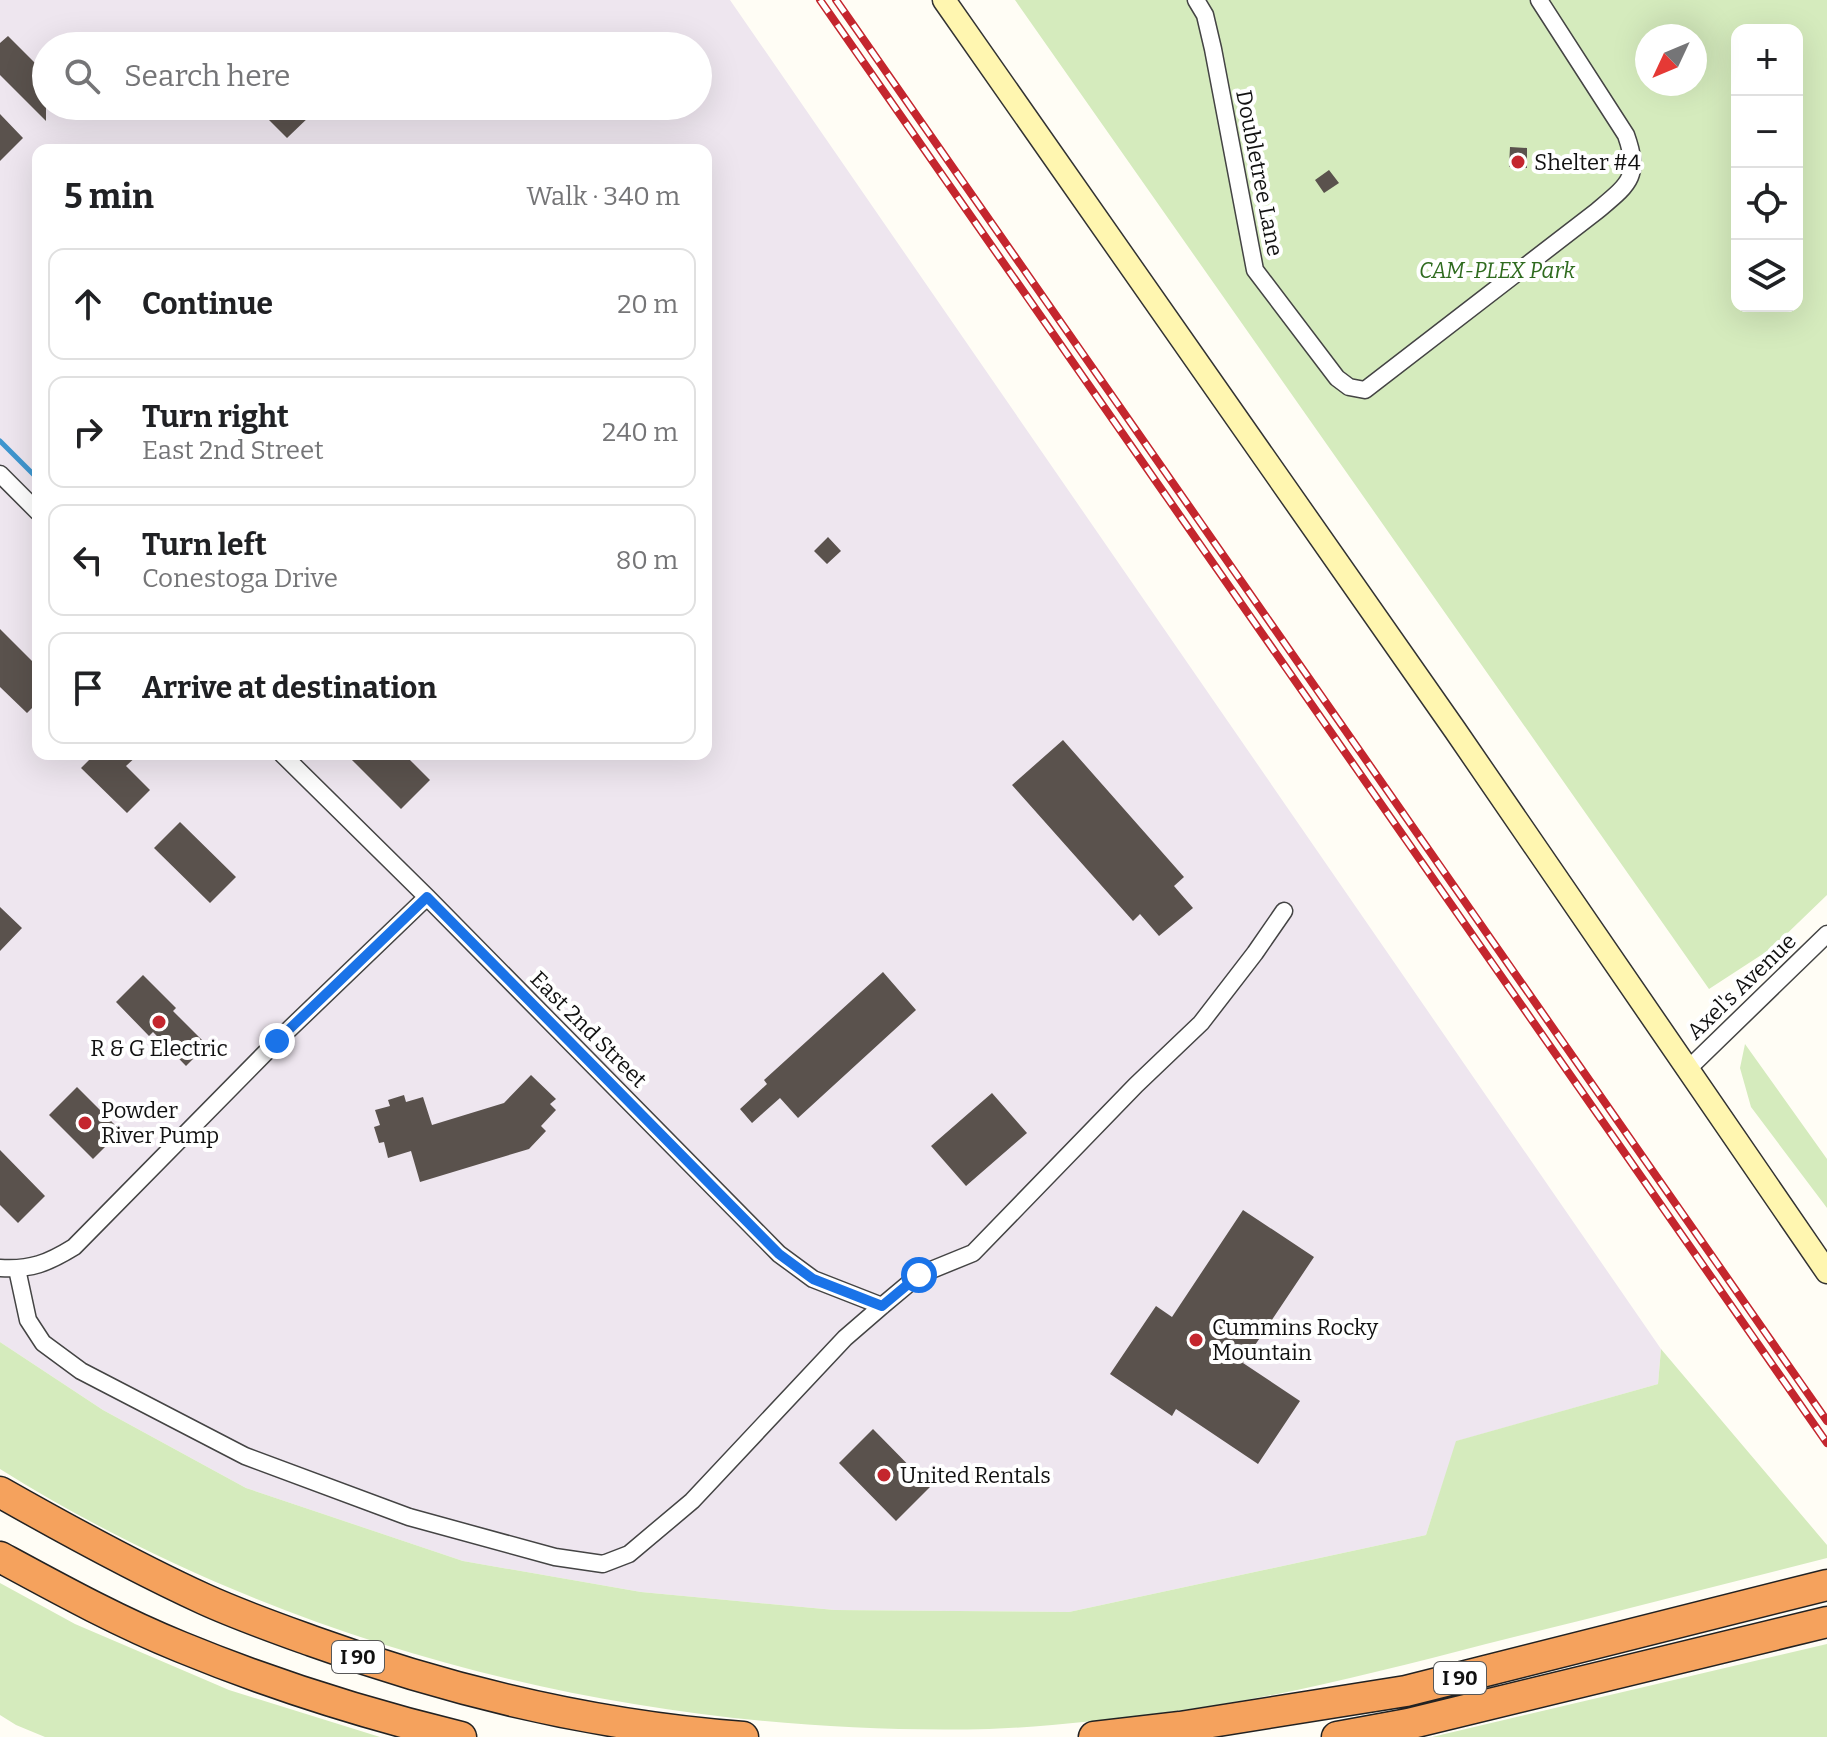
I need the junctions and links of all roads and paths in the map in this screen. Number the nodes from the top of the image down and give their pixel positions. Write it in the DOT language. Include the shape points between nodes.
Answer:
graph roads {
  1 [pos="944,0"];
  2 [pos="1196,0"];
  3 [pos="1539,0"];
  4 [pos="0,474"];
  5 [pos="32,506"];
  6 [pos="288,760"];
  7 [pos="427,897"];
  8 [pos="1284,911"];
  9 [pos="1827,934"];
  10 [pos="1687,1070"];
  11 [pos="8,1268"];
  12 [pos="1827,1272"];
  13 [pos="882,1306"];
  14 [pos="0,1492"];
  15 [pos="0,1557"];
  16 [pos="1824,1586"];
  17 [pos="1827,1622"];
  18 [pos="461,1737"];
  19 [pos="743,1737"];
  20 [pos="1094,1737"];
  21 [pos="1337,1737"];
  1 -- 10 [label="main road"];
  2 -- 3 [label="street, Doubletree Lane" via="1213,49 1255,270 1337,378 1365,390 1597,211 1631,178 1634,157 1626,135"];
  4 -- 5 [label="street"];
  6 -- 7 [label="street, East 2nd Street"];
  7 -- 11 [label="street" via="74,1247 47,1263"];
  7 -- 13 [label="street, East 2nd Street" via="779,1254 813,1279"];
  8 -- 13 [label="street" via="1201,1023 973,1253 919,1275"];
  9 -- 10 [label="street, Axel's Avenue"];
  10 -- 12 [label="main road"];
  11 -- 13 [label="street" via="43,1343 81,1371 245,1456 409,1517 555,1557 603,1564 629,1554 692,1501 845,1338"];
  14 -- 19 [label="highway, I 90" via="207,1601 350,1655 584,1717"];
  15 -- 18 [label="highway, I 90" via="179,1647 284,1685"];
  16 -- 20 [label="highway, I 90" via="1406,1691"];
  17 -- 21 [label="highway, I 90"];
}
